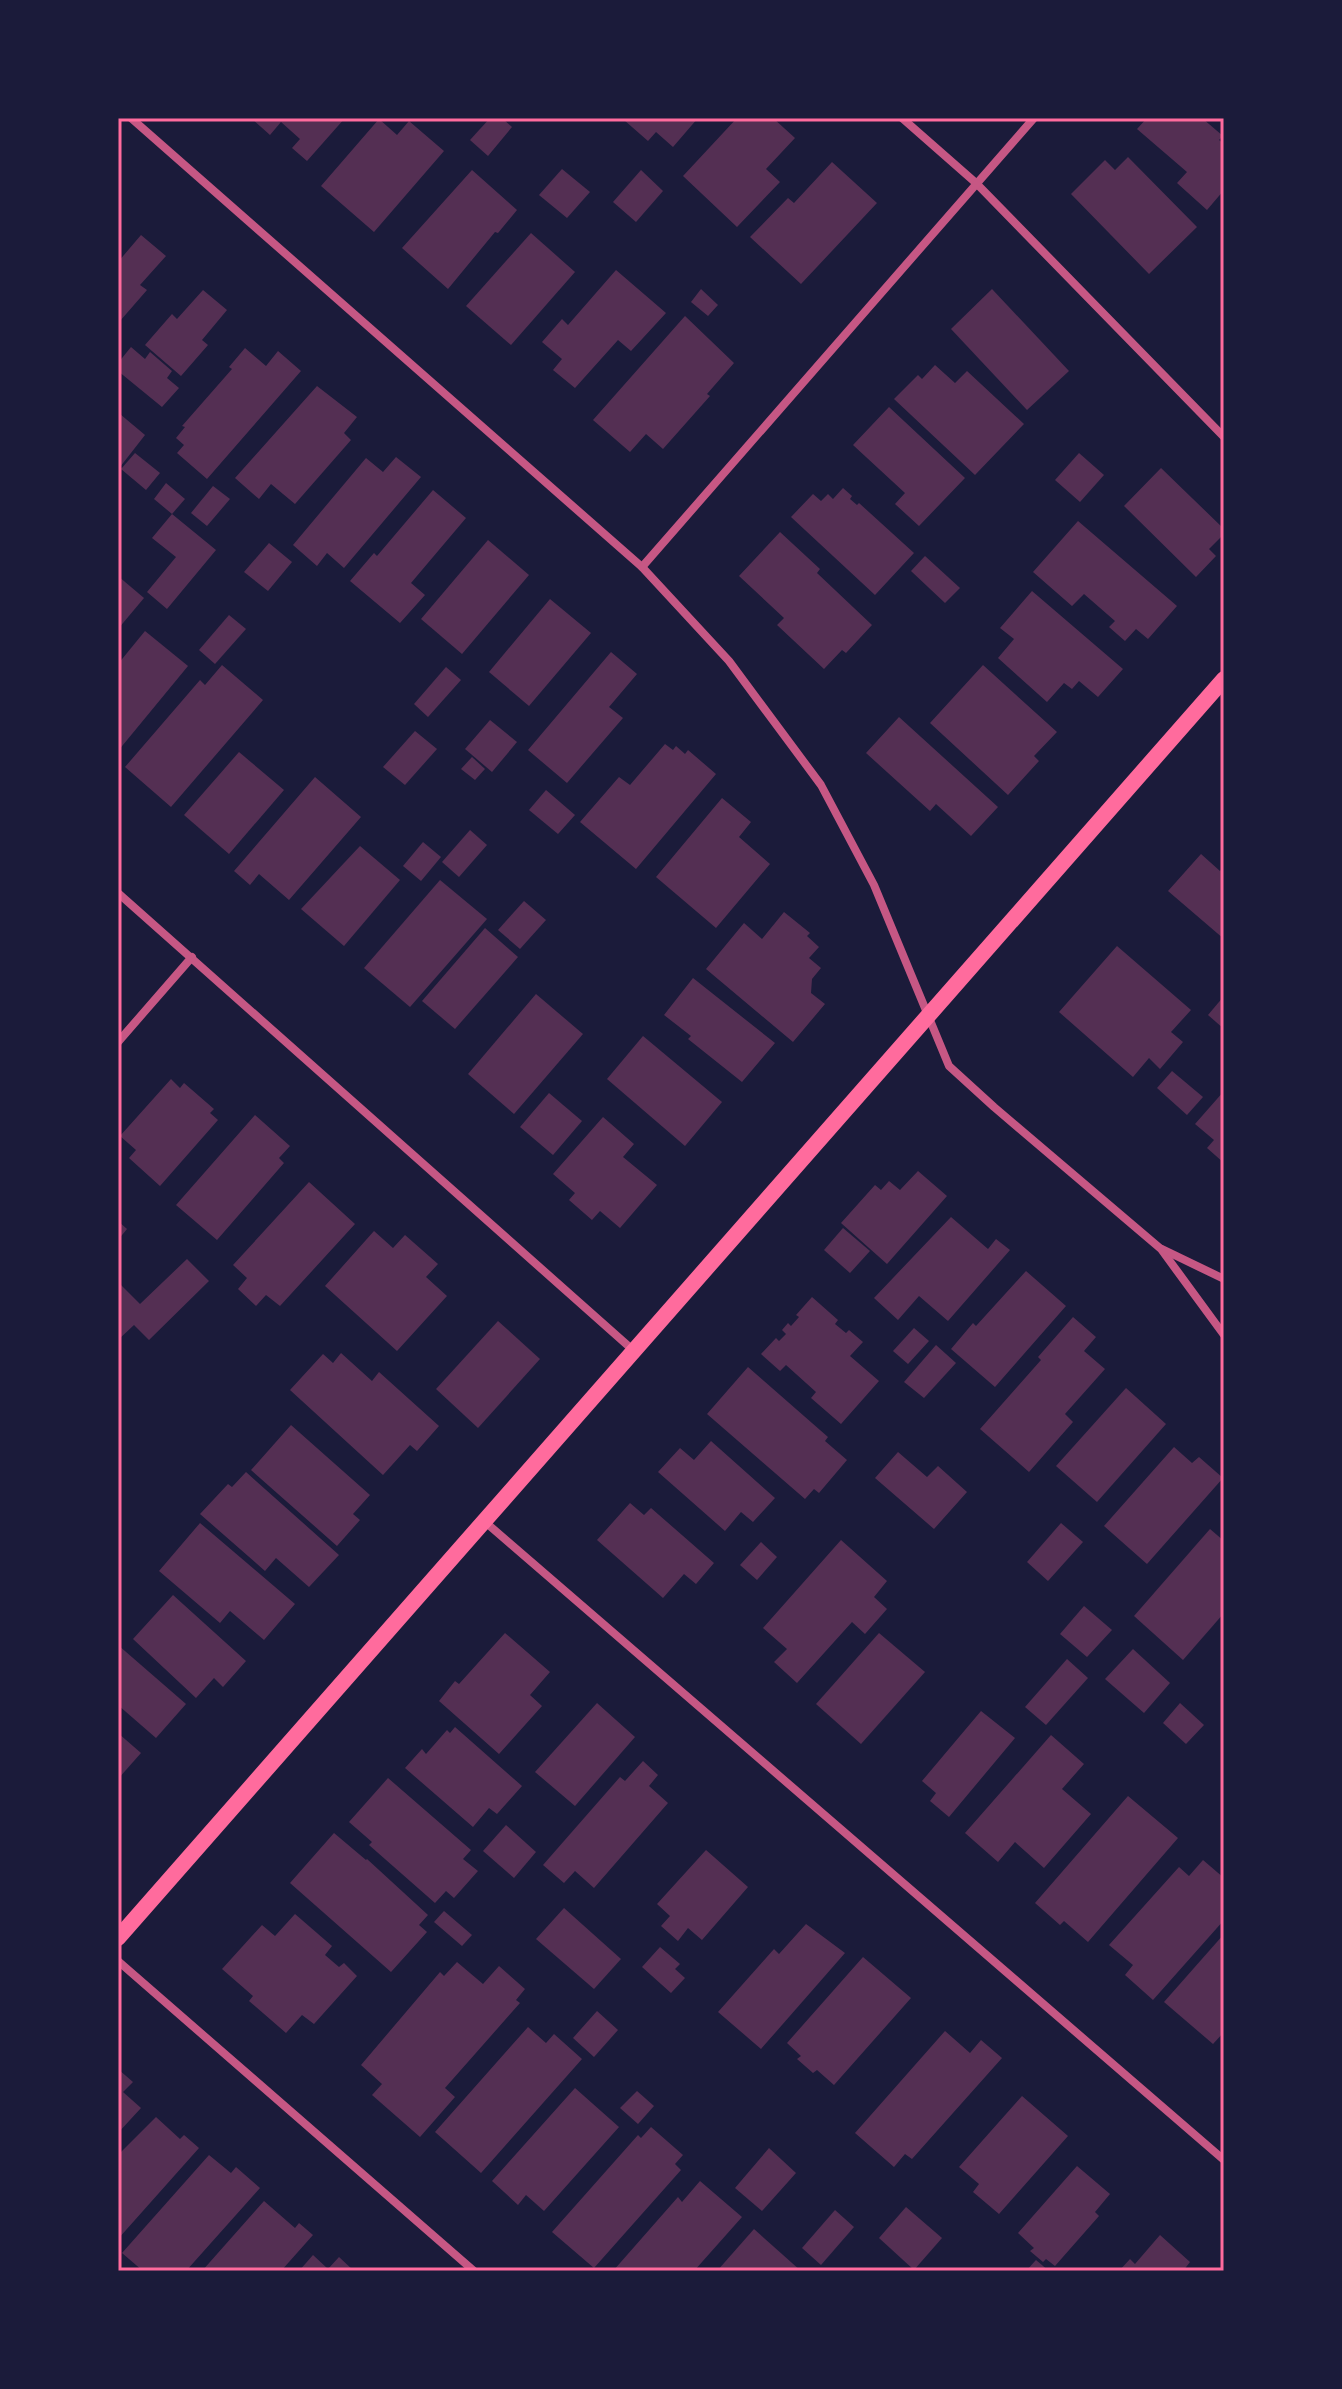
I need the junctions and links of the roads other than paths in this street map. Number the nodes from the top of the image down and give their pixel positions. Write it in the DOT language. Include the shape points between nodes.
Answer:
graph roads {
  1 [pos="131,118"];
  2 [pos="902,118"];
  3 [pos="1034,118"];
  4 [pos="976,183"];
  5 [pos="1224,437"];
  6 [pos="642,567"];
  7 [pos="1224,679"];
  8 [pos="118,893"];
  9 [pos="192,957"];
  10 [pos="928,1015"];
  11 [pos="118,1042"];
  12 [pos="1161,1249"];
  13 [pos="1224,1279"];
  14 [pos="1224,1335"];
  15 [pos="634,1351"];
  16 [pos="484,1521"];
  17 [pos="118,1938"];
  18 [pos="118,1961"];
  19 [pos="1224,2160"];
  20 [pos="474,2271"];
  1 -- 6 [label="street"];
  2 -- 4 [label="street"];
  3 -- 4 [label="street"];
  4 -- 5 [label="street"];
  4 -- 6 [label="street"];
  6 -- 10 [label="street" via="729,661 821,785 874,885"];
  7 -- 10 [label="main road"];
  8 -- 9 [label="street"];
  9 -- 11 [label="street"];
  9 -- 15 [label="street"];
  10 -- 12 [label="street" via="949,1066"];
  10 -- 15 [label="main road"];
  12 -- 13 [label="street"];
  12 -- 14 [label="street"];
  15 -- 16 [label="main road"];
  16 -- 17 [label="main road"];
  16 -- 19 [label="street"];
  18 -- 20 [label="street"];
}
